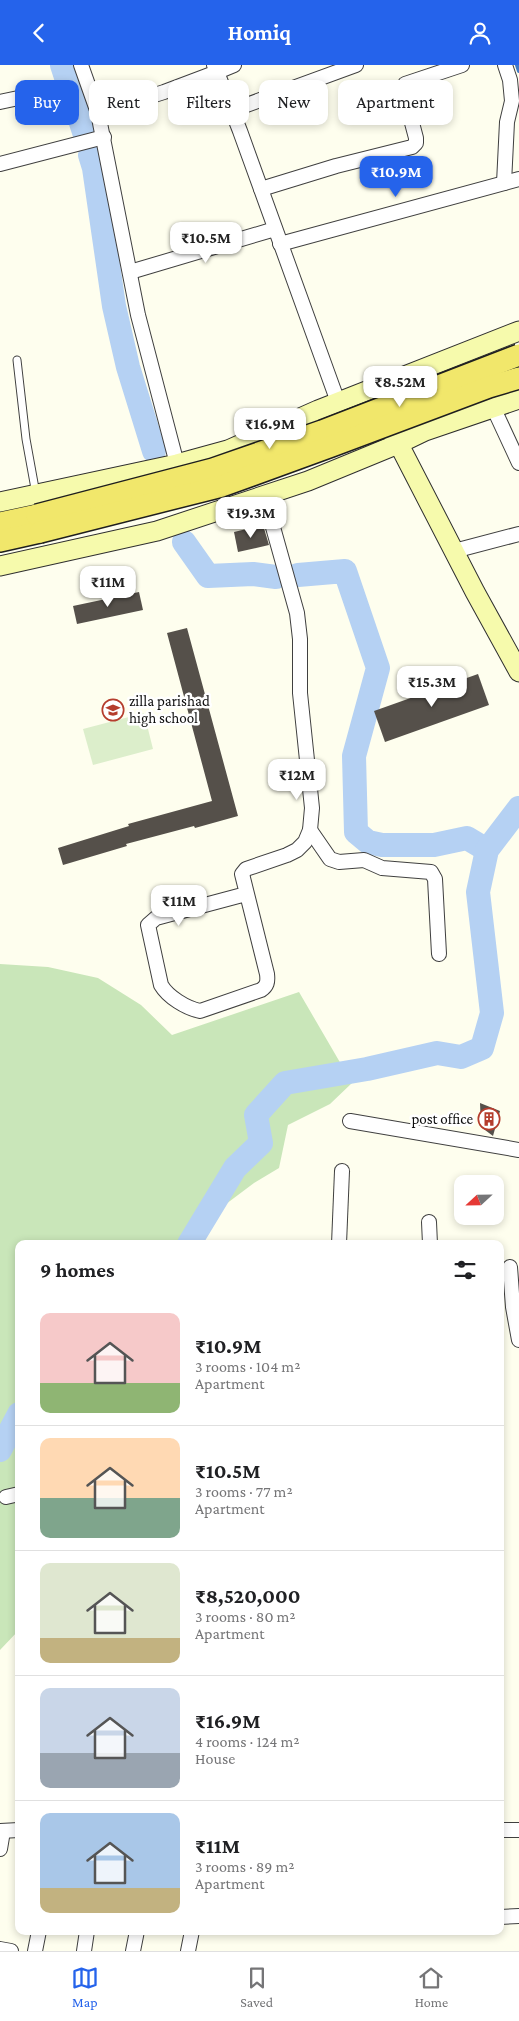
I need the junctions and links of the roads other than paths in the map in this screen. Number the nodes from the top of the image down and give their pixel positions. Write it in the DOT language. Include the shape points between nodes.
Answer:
graph roads {
  1 [pos="81,65"];
  2 [pos="234,65"];
  3 [pos="356,65"];
  4 [pos="462,65"];
  5 [pos="505,65"];
  6 [pos="215,68"];
  7 [pos="220,80"];
  8 [pos="89,88"];
  9 [pos="158,94"];
  10 [pos="15,99"];
  11 [pos="0,102"];
  12 [pos="249,104"];
  13 [pos="101,125"];
  14 [pos="238,125"];
  15 [pos="104,137"];
  16 [pos="0,164"];
  17 [pos="519,179"];
  18 [pos="504,183"];
  19 [pos="261,189"];
  20 [pos="275,229"];
  21 [pos="280,244"];
  22 [pos="130,272"];
  23 [pos="519,331"];
  24 [pos="519,355"];
  25 [pos="17,360"];
  26 [pos="519,378"];
  27 [pos="372,389"];
  28 [pos="519,399"];
  29 [pos="338,402"];
  30 [pos="493,407"];
  31 [pos="398,445"];
  32 [pos="519,463"];
  33 [pos="177,464"];
  34 [pos="264,495"];
  35 [pos="0,502"];
  36 [pos="38,514"];
  37 [pos="0,523"];
  38 [pos="519,535"];
  39 [pos="0,541"];
  40 [pos="454,551"];
  41 [pos="0,566"];
  42 [pos="519,672"];
  43 [pos="310,830"];
  44 [pos="246,894"];
  45 [pos="438,954"];
  46 [pos="350,1121"];
  47 [pos="519,1151"];
  48 [pos="342,1171"];
  49 [pos="428,1222"];
  50 [pos="339,1240"];
  51 [pos="430,1240"];
  52 [pos="510,1267"];
  53 [pos="511,1307"];
  54 [pos="519,1339"];
  55 [pos="15,1830"];
  56 [pos="504,1830"];
  57 [pos="519,1830"];
  58 [pos="1,1831"];
  59 [pos="0,1849"];
  60 [pos="519,1916"];
  61 [pos="504,1917"];
  62 [pos="38,1935"];
  63 [pos="86,1935"];
  64 [pos="136,1935"];
  65 [pos="191,1935"];
  66 [pos="0,1949"];
  67 [pos="11,1951"];
  68 [pos="35,1951"];
  69 [pos="84,1951"];
  70 [pos="133,1951"];
  71 [pos="188,1951"];
  1 -- 8 [label="street"];
  2 -- 6 [label="street"];
  3 -- 12 [label="street"];
  4 -- 19 [label="street" via="405,84 416,138 412,147"];
  5 -- 18 [label="street" via="512,101 507,122"];
  6 -- 7 [label="street"];
  6 -- 9 [label="street"];
  10 -- 11 [label="street"];
  13 -- 15 [label="street"];
  14 -- 19 [label="street"];
  15 -- 16 [label="street"];
  15 -- 22 [label="street"];
  17 -- 18 [label="street"];
  18 -- 21 [label="street"];
  19 -- 20 [label="street"];
  20 -- 21 [label="street"];
  20 -- 22 [label="street"];
  21 -- 29 [label="street"];
  22 -- 33 [label="street"];
  23 -- 27 [label="street"];
  24 -- 36 [label="main road, bridge" via="214,469"];
  25 -- 36 [label="lane"];
  26 -- 36 [label="main road, bridge" via="222,486"];
  27 -- 29 [label="street"];
  27 -- 31 [label="street"];
  28 -- 30 [label="street"];
  29 -- 33 [label="street" via="228,450"];
  30 -- 31 [label="street" via="425,431"];
  30 -- 32 [label="street"];
  31 -- 34 [label="street"];
  31 -- 40 [label="street"];
  33 -- 36 [label="street"];
  34 -- 41 [label="street" via="157,531"];
  34 -- 43 [label="street" via="299,631 300,693 312,809"];
  35 -- 36 [label="street"];
  36 -- 37 [label="main road"];
  36 -- 39 [label="main road"];
  38 -- 40 [label="street"];
  40 -- 42 [label="street"];
  43 -- 44 [label="street" via="298,849 246,869 242,874"];
  43 -- 45 [label="street" via="330,859 364,860 382,868 431,872 435,879"];
  44 -- 44 [label="street" via="267,974 266,987 200,1011 171,997 161,985 148,925 156,918"];
  46 -- 47 [label="street"];
  48 -- 50 [label="street"];
  49 -- 51 [label="street"];
  52 -- 53 [label="street"];
  53 -- 54 [label="street"];
  55 -- 58 [label="street"];
  56 -- 57 [label="street"];
  58 -- 59 [label="street"];
  60 -- 61 [label="street"];
  62 -- 68 [label="street"];
  63 -- 69 [label="street"];
  64 -- 70 [label="street"];
  65 -- 71 [label="street"];
  66 -- 67 [label="street"];
}
